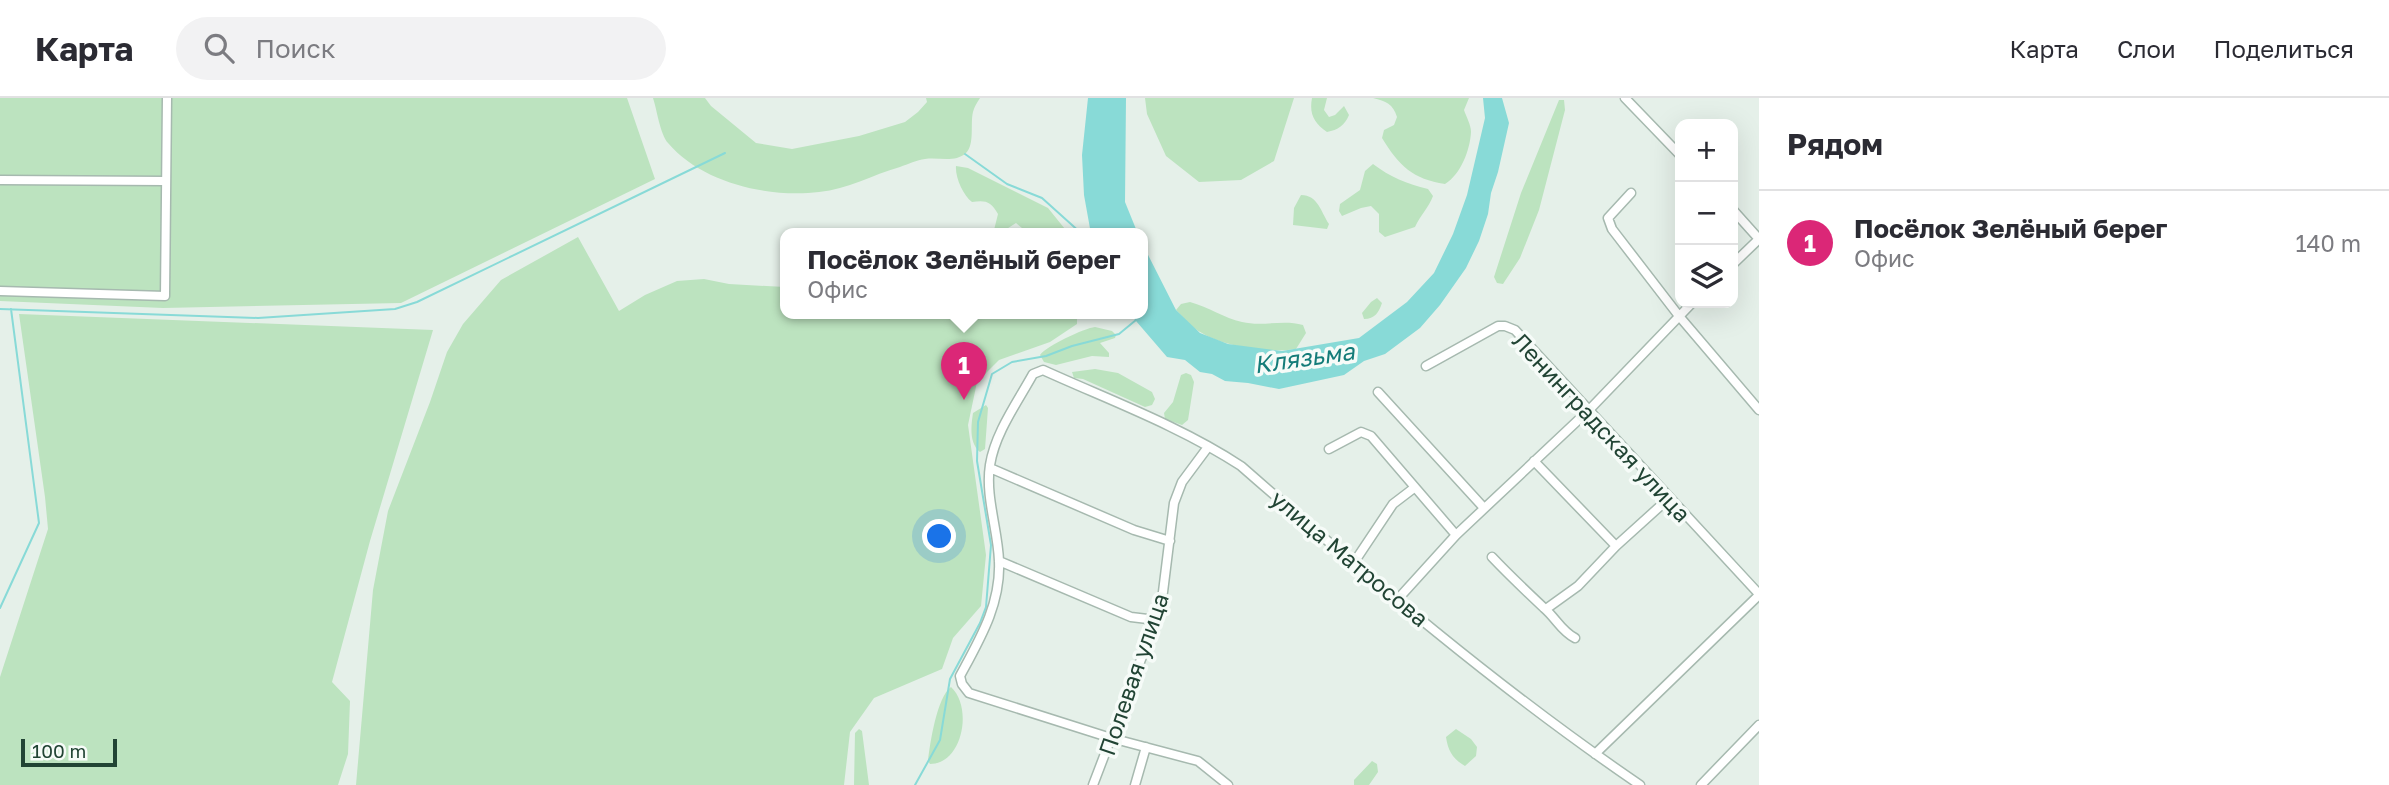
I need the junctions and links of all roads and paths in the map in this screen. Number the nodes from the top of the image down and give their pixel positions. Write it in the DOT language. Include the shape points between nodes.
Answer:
graph roads {
  1 [pos="167,98"];
  2 [pos="1625,98"];
  3 [pos="1675,150"];
  4 [pos="0,180"];
  5 [pos="165,181"];
  6 [pos="1631,193"];
  7 [pos="1738,216"];
  8 [pos="1759,239"];
  9 [pos="1738,259"];
  10 [pos="0,291"];
  11 [pos="1687,308"];
  12 [pos="1679,316"];
  13 [pos="1426,366"];
  14 [pos="1378,392"];
  15 [pos="1590,409"];
  16 [pos="1759,410"];
  17 [pos="1208,447"];
  18 [pos="1329,449"];
  19 [pos="1534,461"];
  20 [pos="989,468"];
  21 [pos="1414,488"];
  22 [pos="1668,499"];
  23 [pos="1484,508"];
  24 [pos="1456,535"];
  25 [pos="1170,541"];
  26 [pos="1616,546"];
  27 [pos="1492,557"];
  28 [pos="999,561"];
  29 [pos="1353,564"];
  30 [pos="1759,594"];
  31 [pos="1397,600"];
  32 [pos="1546,609"];
  33 [pos="1156,620"];
  34 [pos="1575,638"];
  35 [pos="1759,725"];
  36 [pos="1111,738"];
  37 [pos="1146,747"];
  38 [pos="1595,754"];
  39 [pos="1093,785"];
  40 [pos="1135,785"];
  41 [pos="1228,785"];
  42 [pos="1640,785"];
  43 [pos="1701,785"];
  1 -- 5 [label="street"];
  2 -- 3 [label="street"];
  4 -- 5 [label="street"];
  5 -- 10 [label="street" via="165,296"];
  6 -- 12 [label="street" via="1608,218 1612,229"];
  7 -- 8 [label="street"];
  8 -- 9 [label="street"];
  11 -- 12 [label="street"];
  12 -- 15 [label="street"];
  12 -- 16 [label="street"];
  13 -- 15 [label="street, Ленинградская улица" via="1505,326 1515,330"];
  14 -- 23 [label="street"];
  15 -- 19 [label="street"];
  15 -- 22 [label="street, Ленинградская улица"];
  17 -- 20 [label="street, улица Матросова" via="1038,370 994,445"];
  17 -- 25 [label="street, Полевая улица" via="1182,482 1174,503"];
  17 -- 29 [label="street, улица Матросова" via="1241,466"];
  18 -- 21 [label="street" via="1361,432 1371,436"];
  19 -- 23 [label="street"];
  19 -- 26 [label="street"];
  20 -- 25 [label="street"];
  20 -- 28 [label="street"];
  21 -- 24 [label="street"];
  21 -- 29 [label="street" via="1393,504"];
  22 -- 26 [label="street"];
  22 -- 30 [label="street, Ленинградская улица"];
  23 -- 24 [label="street"];
  24 -- 31 [label="street"];
  25 -- 33 [label="street, Полевая улица"];
  26 -- 32 [label="street" via="1578,586"];
  27 -- 32 [label="street"];
  28 -- 33 [label="street" via="1131,617"];
  28 -- 36 [label="street" via="992,614 960,676 962,684 969,693"];
  29 -- 31 [label="street, улица Матросова"];
  30 -- 38 [label="street"];
  31 -- 38 [label="street, улица Матросова"];
  32 -- 34 [label="street" via="1564,632"];
  33 -- 36 [label="street, Полевая улица"];
  35 -- 43 [label="street"];
  36 -- 37 [label="street"];
  36 -- 39 [label="street, Полевая улица"];
  37 -- 40 [label="street"];
  37 -- 41 [label="street" via="1198,761"];
  38 -- 42 [label="street, улица Матросова"];
}
